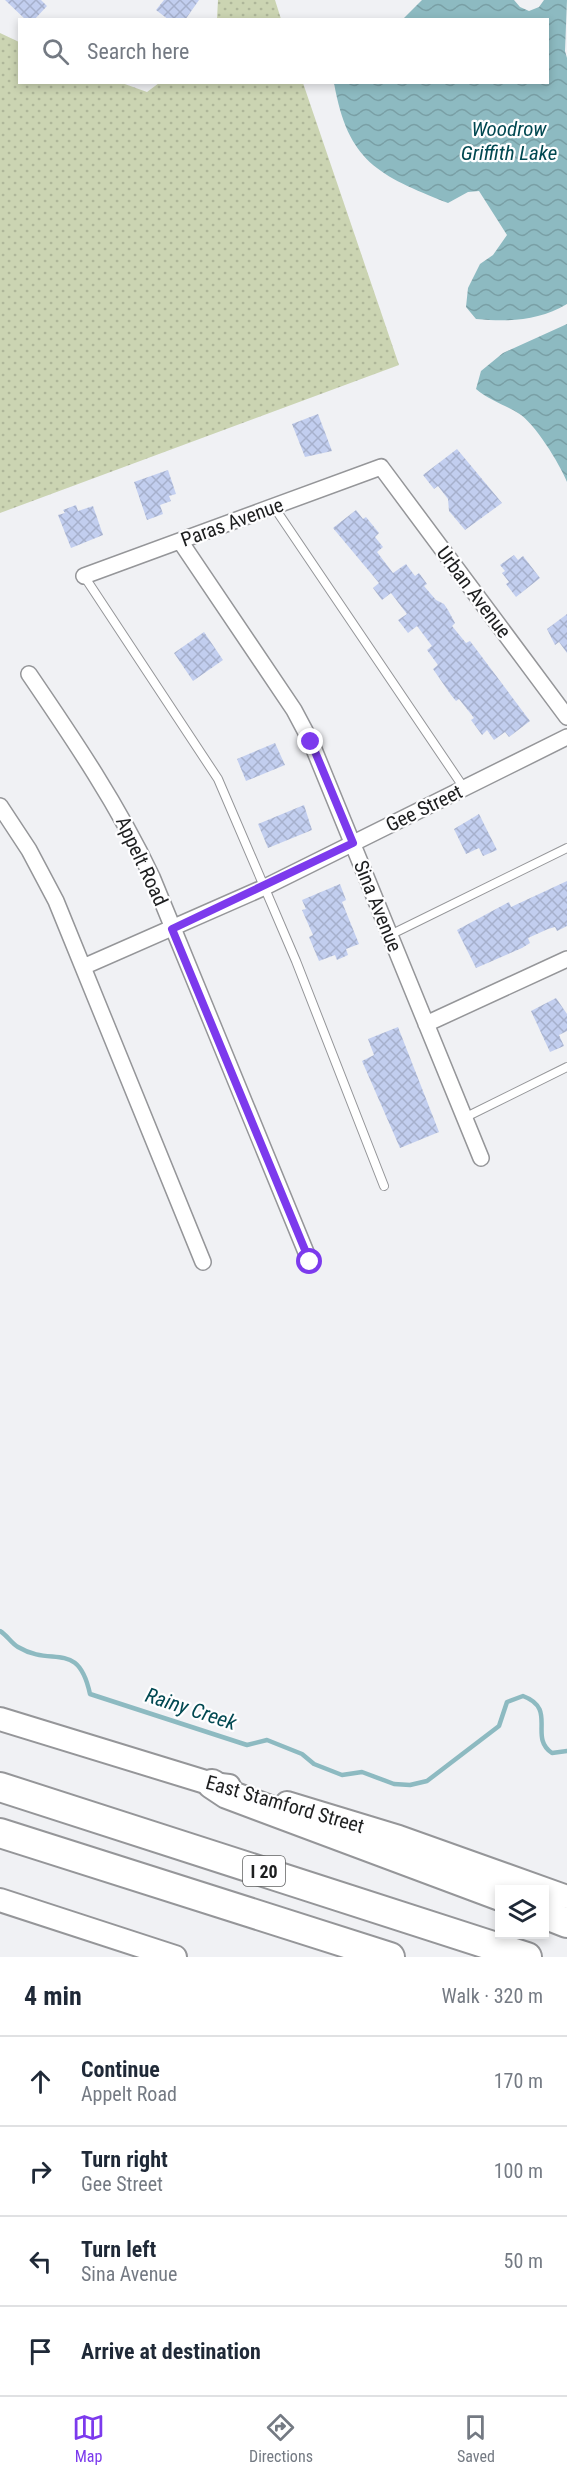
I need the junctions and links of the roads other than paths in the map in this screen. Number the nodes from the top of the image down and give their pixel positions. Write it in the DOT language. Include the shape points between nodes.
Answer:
graph roads {
  1 [pos="381,467"];
  2 [pos="274,507"];
  3 [pos="180,541"];
  4 [pos="84,576"];
  5 [pos="29,674"];
  6 [pos="567,717"];
  7 [pos="567,737"];
  8 [pos="464,788"];
  9 [pos="0,806"];
  10 [pos="353,843"];
  11 [pos="567,848"];
  12 [pos="265,886"];
  13 [pos="172,929"];
  14 [pos="390,935"];
  15 [pos="567,958"];
  16 [pos="83,967"];
  17 [pos="426,1024"];
  18 [pos="567,1067"];
  19 [pos="464,1118"];
  20 [pos="481,1158"];
  21 [pos="384,1185"];
  22 [pos="203,1262"];
  23 [pos="310,1262"];
  24 [pos="0,1719"];
  25 [pos="212,1784"];
  26 [pos="0,1787"];
  27 [pos="0,1833"];
  28 [pos="495,1894"];
  29 [pos="567,1897"];
  30 [pos="0,1900"];
  31 [pos="549,1916"];
  32 [pos="567,1923"];
  33 [pos="175,1957"];
  34 [pos="390,1957"];
  35 [pos="526,1957"];
  1 -- 2 [label="street, Paras Avenue"];
  1 -- 6 [label="street, Urban Avenue"];
  2 -- 3 [label="street, Paras Avenue"];
  2 -- 8 [label="lane"];
  3 -- 4 [label="street, Paras Avenue"];
  3 -- 10 [label="street, Sina Avenue" via="294,710"];
  4 -- 12 [label="lane" via="218,779"];
  5 -- 13 [label="street, Appelt Road" via="128,826"];
  7 -- 8 [label="street, Gee Street"];
  8 -- 10 [label="street, Gee Street"];
  9 -- 16 [label="street" via="56,901"];
  10 -- 12 [label="street, Gee Street"];
  10 -- 14 [label="street, Sina Avenue"];
  11 -- 14 [label="lane"];
  12 -- 13 [label="street, Gee Street"];
  12 -- 21 [label="lane"];
  13 -- 16 [label="street, Gee Street"];
  13 -- 23 [label="street, Appelt Road"];
  14 -- 17 [label="street, Sina Avenue"];
  15 -- 17 [label="street"];
  16 -- 22 [label="street"];
  17 -- 19 [label="street, Sina Avenue"];
  18 -- 19 [label="lane"];
  19 -- 20 [label="street, Sina Avenue"];
  24 -- 25 [label="main road, East Stamford Street"];
  25 -- 28 [label="highway" via="227,1794"];
  25 -- 29 [label="main road, East Stamford Street" via="231,1786 399,1838"];
  26 -- 35 [label="highway, I 20"];
  27 -- 34 [label="highway, I 20"];
  30 -- 33 [label="main road"];
  31 -- 32 [label="highway"];
}
